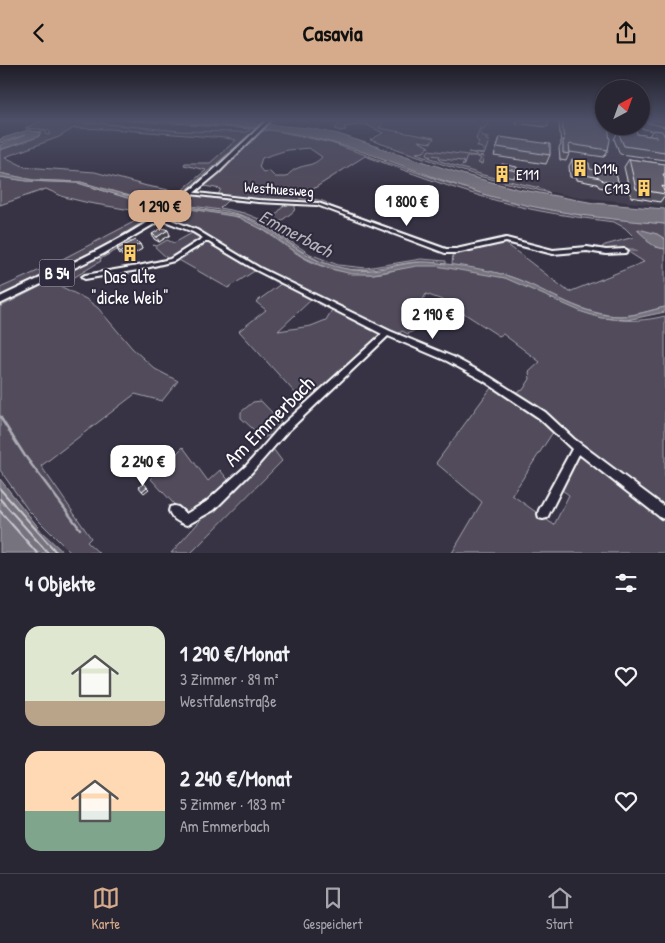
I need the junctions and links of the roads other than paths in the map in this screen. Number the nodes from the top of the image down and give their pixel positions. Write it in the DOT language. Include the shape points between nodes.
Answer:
graph roads {
  1 [pos="244,143"];
  2 [pos="190,193"];
  3 [pos="159,217"];
  4 [pos="207,238"];
  5 [pos="625,251"];
  6 [pos="85,277"];
  7 [pos="0,301"];
  8 [pos="387,333"];
  9 [pos="578,447"];
  10 [pos="174,511"];
  11 [pos="543,514"];
  12 [pos="665,514"];
  1 -- 2 [label="main road, B 54"];
  2 -- 3 [label="main road, B 54"];
  2 -- 5 [label="street, Westhuesweg" via="318,204 445,251 506,240 553,252 587,249"];
  3 -- 4 [label="street"];
  3 -- 7 [label="main road, B 54" via="104,250"];
  4 -- 6 [label="street" via="172,259"];
  4 -- 8 [label="street" via="258,269"];
  8 -- 9 [label="street" via="460,363 496,384 542,415"];
  8 -- 10 [label="street, Am Emmerbach" via="283,430 210,507 188,520"];
  9 -- 11 [label="street"];
  9 -- 12 [label="street"];
}
